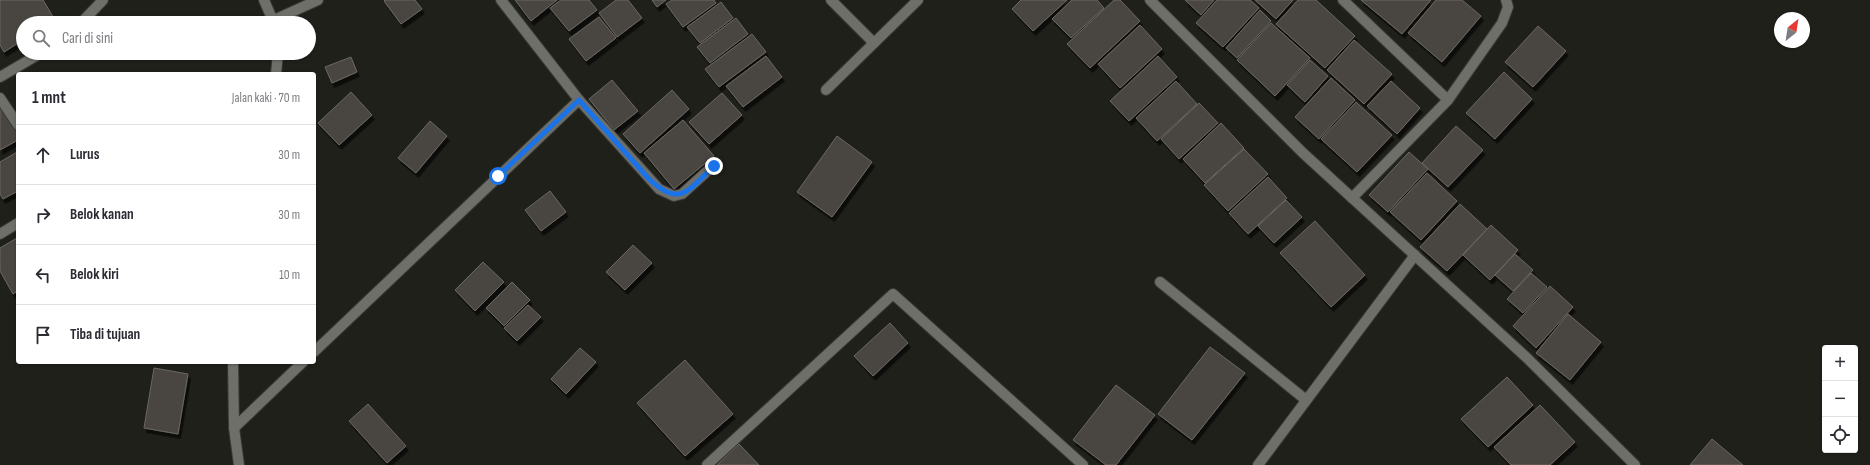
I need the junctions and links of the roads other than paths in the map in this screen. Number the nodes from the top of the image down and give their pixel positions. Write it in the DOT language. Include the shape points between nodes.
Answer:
graph roads {
  1 [pos="103,0"];
  2 [pos="264,0"];
  3 [pos="318,0"];
  4 [pos="501,0"];
  5 [pos="831,0"];
  6 [pos="918,0"];
  7 [pos="1150,0"];
  8 [pos="1344,0"];
  9 [pos="1509,2"];
  10 [pos="88,16"];
  11 [pos="271,16"];
  12 [pos="286,16"];
  13 [pos="874,43"];
  14 [pos="29,60"];
  15 [pos="277,60"];
  16 [pos="276,72"];
  17 [pos="0,77"];
  18 [pos="826,90"];
  19 [pos="0,98"];
  20 [pos="579,100"];
  21 [pos="1448,100"];
  22 [pos="16,123"];
  23 [pos="714,166"];
  24 [pos="1352,198"];
  25 [pos="16,224"];
  26 [pos="0,234"];
  27 [pos="1415,255"];
  28 [pos="1160,282"];
  29 [pos="316,350"];
  30 [pos="233,364"];
  31 [pos="301,364"];
  32 [pos="1306,400"];
  33 [pos="234,428"];
  34 [pos="239,465"];
  35 [pos="707,465"];
  36 [pos="1083,465"];
  37 [pos="1258,465"];
  38 [pos="1635,465"];
  1 -- 10 [label="street"];
  2 -- 11 [label="street"];
  3 -- 12 [label="street"];
  4 -- 20 [label="street"];
  5 -- 13 [label="street"];
  6 -- 13 [label="street"];
  7 -- 24 [label="street" via="1303,153"];
  8 -- 21 [label="street"];
  9 -- 21 [label="street" via="1502,23"];
  13 -- 18 [label="street"];
  14 -- 17 [label="street"];
  15 -- 16 [label="street"];
  19 -- 22 [label="street"];
  20 -- 23 [label="street" via="648,178 667,194 674,196 685,192"];
  20 -- 29 [label="street"];
  21 -- 24 [label="street"];
  24 -- 27 [label="street"];
  25 -- 26 [label="street"];
  27 -- 32 [label="street"];
  27 -- 38 [label="street" via="1526,357"];
  28 -- 32 [label="street"];
  30 -- 33 [label="street"];
  31 -- 33 [label="street"];
  32 -- 37 [label="street"];
  33 -- 34 [label="street"];
  35 -- 36 [label="street" via="892,294"];
}
